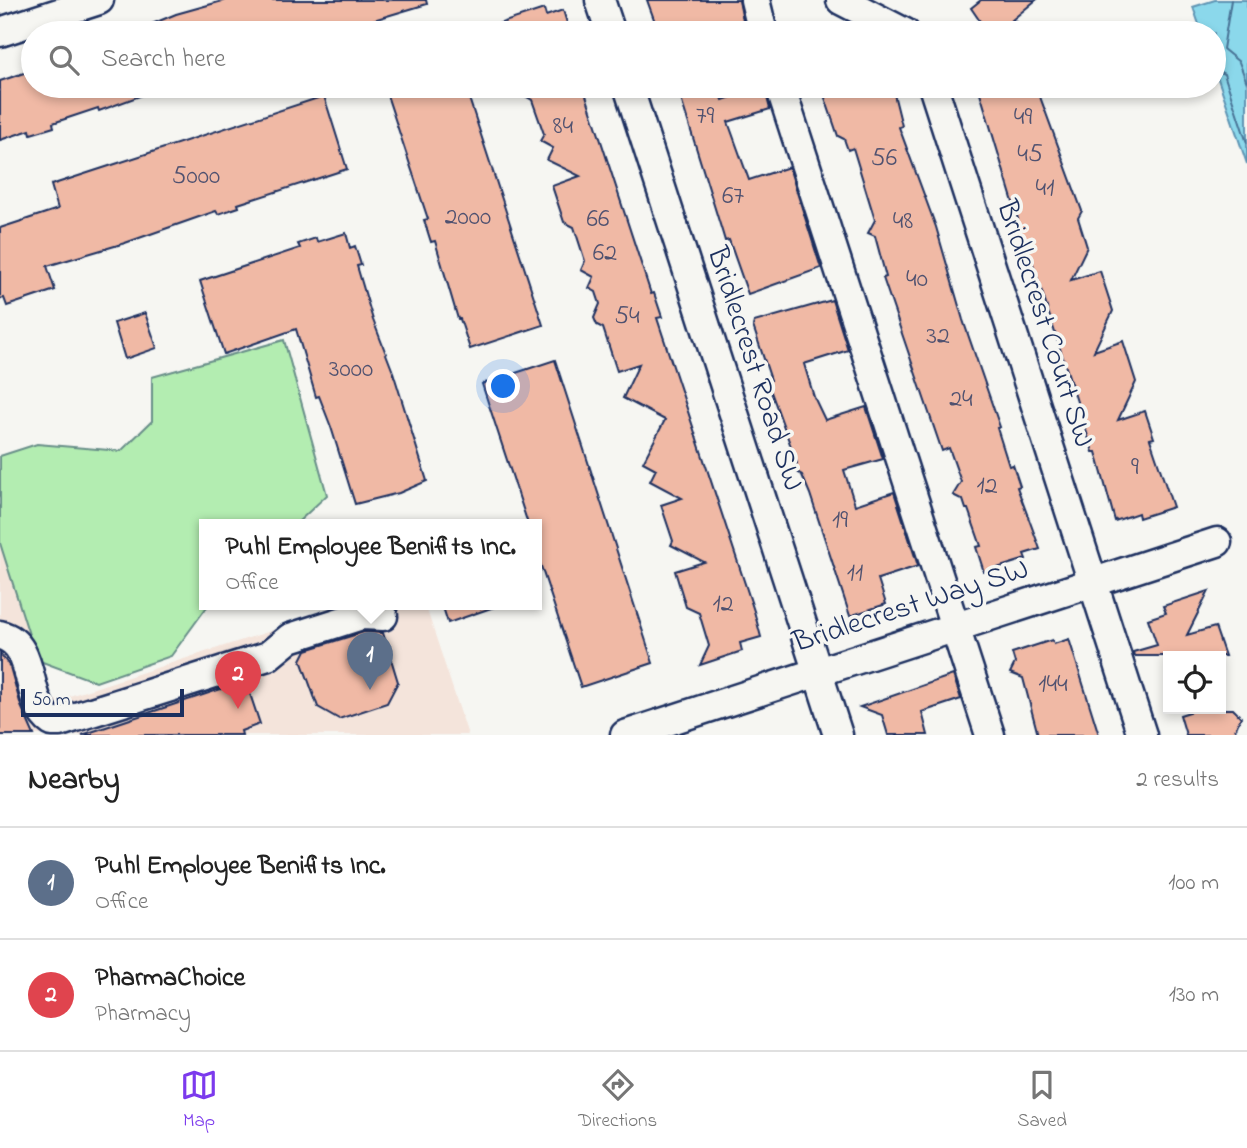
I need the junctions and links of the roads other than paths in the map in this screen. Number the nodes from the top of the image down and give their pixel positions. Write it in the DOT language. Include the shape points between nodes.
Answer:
graph roads {
  1 [pos="99,0"];
  2 [pos="600,0"];
  3 [pos="755,0"];
  4 [pos="841,0"];
  5 [pos="34,21"];
  6 [pos="607,21"];
  7 [pos="760,21"];
  8 [pos="882,21"];
  9 [pos="21,25"];
  10 [pos="0,32"];
  11 [pos="632,98"];
  12 [pos="784,98"];
  13 [pos="937,98"];
  14 [pos="1217,542"];
  15 [pos="1093,582"];
  16 [pos="383,616"];
  17 [pos="955,627"];
  18 [pos="0,635"];
  19 [pos="817,672"];
  20 [pos="683,726"];
  21 [pos="625,735"];
  22 [pos="838,735"];
  23 [pos="990,735"];
  24 [pos="1142,735"];
  1 -- 5 [label="street"];
  2 -- 6 [label="street"];
  3 -- 7 [label="street"];
  4 -- 8 [label="street"];
  9 -- 10 [label="street"];
  11 -- 19 [label="street, Bridlecrest Road SW"];
  12 -- 17 [label="street"];
  13 -- 15 [label="street, Bridlecrest Court SW"];
  14 -- 15 [label="street, Bridlecrest Way SW"];
  15 -- 17 [label="street, Bridlecrest Way SW"];
  15 -- 24 [label="street, Bridlecrest Court SW"];
  16 -- 18 [label="street" via="362,615 290,638 268,656 60,722 45,717 21,651 10,637"];
  17 -- 19 [label="street, Bridlecrest Way SW"];
  17 -- 23 [label="street"];
  19 -- 20 [label="street, Bridlecrest Way SW"];
  19 -- 22 [label="street, Bridlecrest Road SW"];
  20 -- 21 [label="street, Bridlecrest Way SW"];
}
